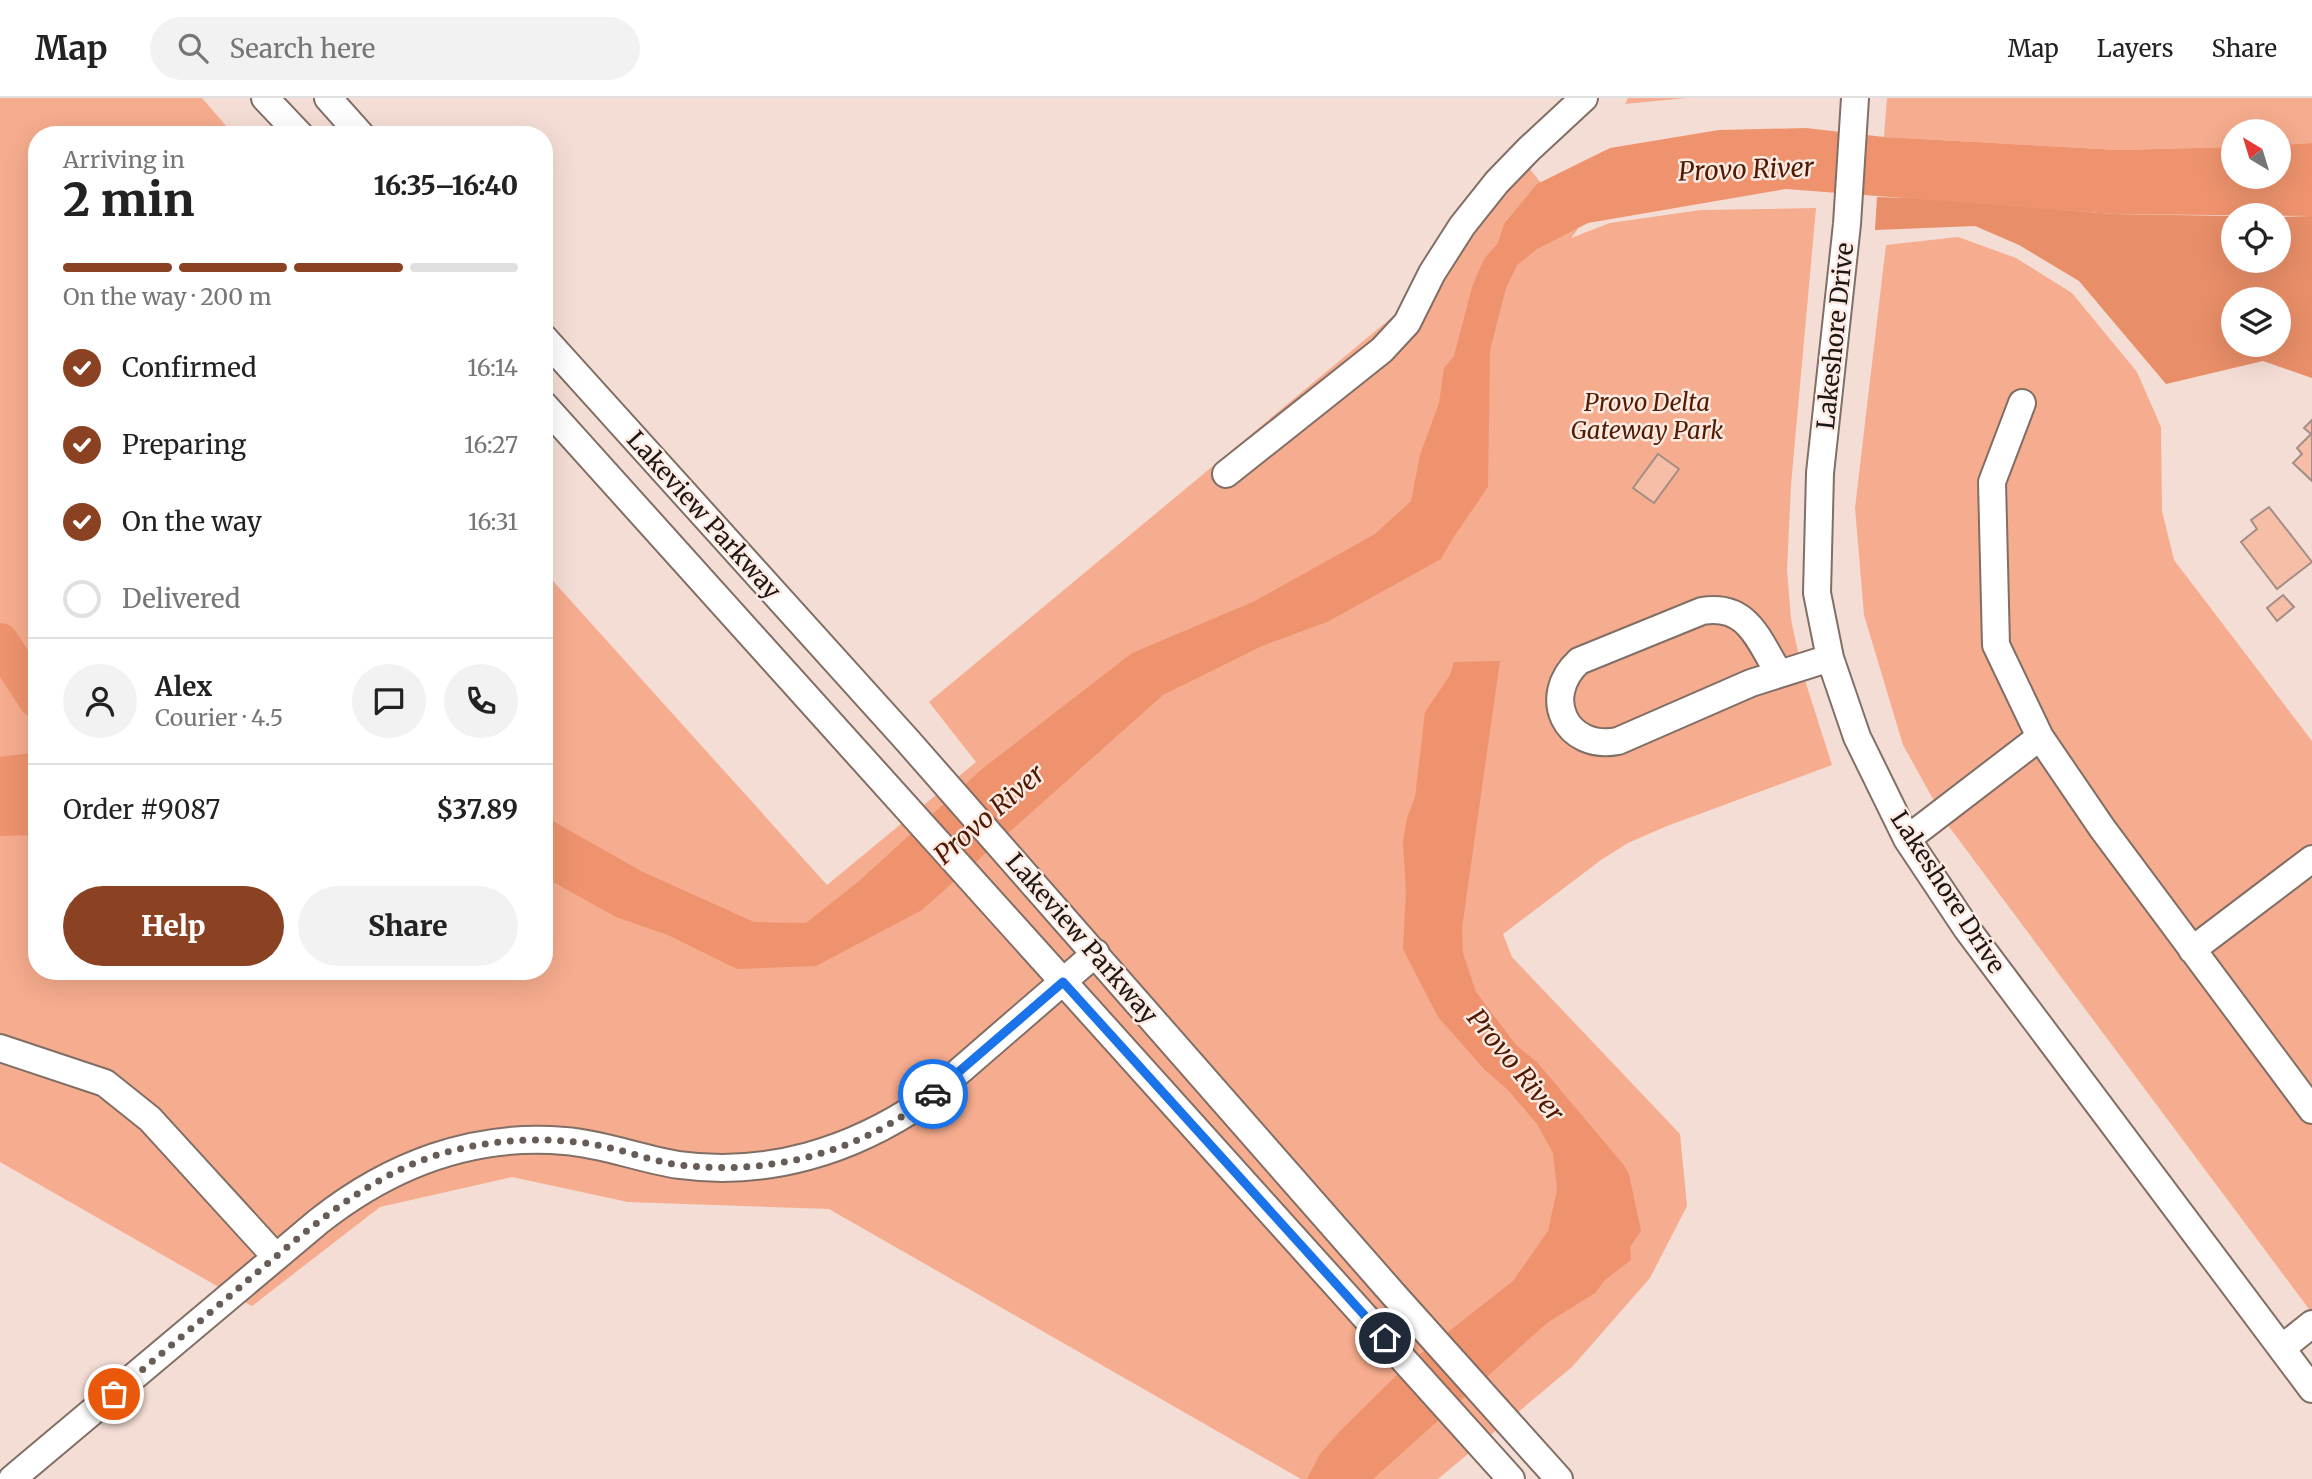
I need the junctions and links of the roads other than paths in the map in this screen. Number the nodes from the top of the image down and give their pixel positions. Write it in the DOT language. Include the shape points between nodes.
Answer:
graph roads {
  1 [pos="265,98"];
  2 [pos="278,98"];
  3 [pos="328,98"];
  4 [pos="1584,98"];
  5 [pos="1855,98"];
  6 [pos="292,126"];
  7 [pos="295,126"];
  8 [pos="353,126"];
  9 [pos="553,348"];
  10 [pos="2022,403"];
  11 [pos="553,415"];
  12 [pos="1226,474"];
  13 [pos="1830,658"];
  14 [pos="1779,673"];
  15 [pos="2040,737"];
  16 [pos="1907,839"];
  17 [pos="2312,859"];
  18 [pos="2192,950"];
  19 [pos="1096,953"];
  20 [pos="1063,982"];
  21 [pos="0,1048"];
  22 [pos="2312,1110"];
  23 [pos="276,1257"];
  24 [pos="2312,1324"];
  25 [pos="2282,1348"];
  26 [pos="2312,1389"];
  27 [pos="12,1479"];
  28 [pos="1511,1479"];
  29 [pos="1559,1479"];
  1 -- 6 [label="street"];
  2 -- 7 [label="street"];
  3 -- 8 [label="street"];
  4 -- 12 [label="street" via="1529,149 1470,215 1432,273 1407,323 1382,350"];
  5 -- 13 [label="street, Lakeshore Drive" via="1847,223 1820,473 1817,593"];
  9 -- 19 [label="street, Lakeview Parkway"];
  10 -- 15 [label="street" via="1992,482 1996,645"];
  11 -- 20 [label="street, Lakeview Parkway"];
  13 -- 14 [label="street"];
  13 -- 16 [label="street, Lakeshore Drive" via="1857,737"];
  14 -- 14 [label="street" via="1607,743 1576,733 1560,706 1561,686 1579,661 1713,609 1734,613 1748,623"];
  15 -- 16 [label="street"];
  15 -- 18 [label="street"];
  16 -- 25 [label="street, Lakeshore Drive" via="1967,929"];
  17 -- 18 [label="street"];
  18 -- 22 [label="street"];
  19 -- 20 [label="street"];
  19 -- 29 [label="street, Lakeview Parkway"];
  20 -- 23 [label="street" via="925,1101 839,1148 765,1166 709,1168 565,1141 479,1145 421,1161 367,1186"];
  20 -- 28 [label="street, Lakeview Parkway"];
  21 -- 23 [label="street" via="105,1083 150,1119"];
  23 -- 27 [label="street"];
  24 -- 25 [label="street"];
  25 -- 26 [label="street, Lakeshore Drive"];
}
